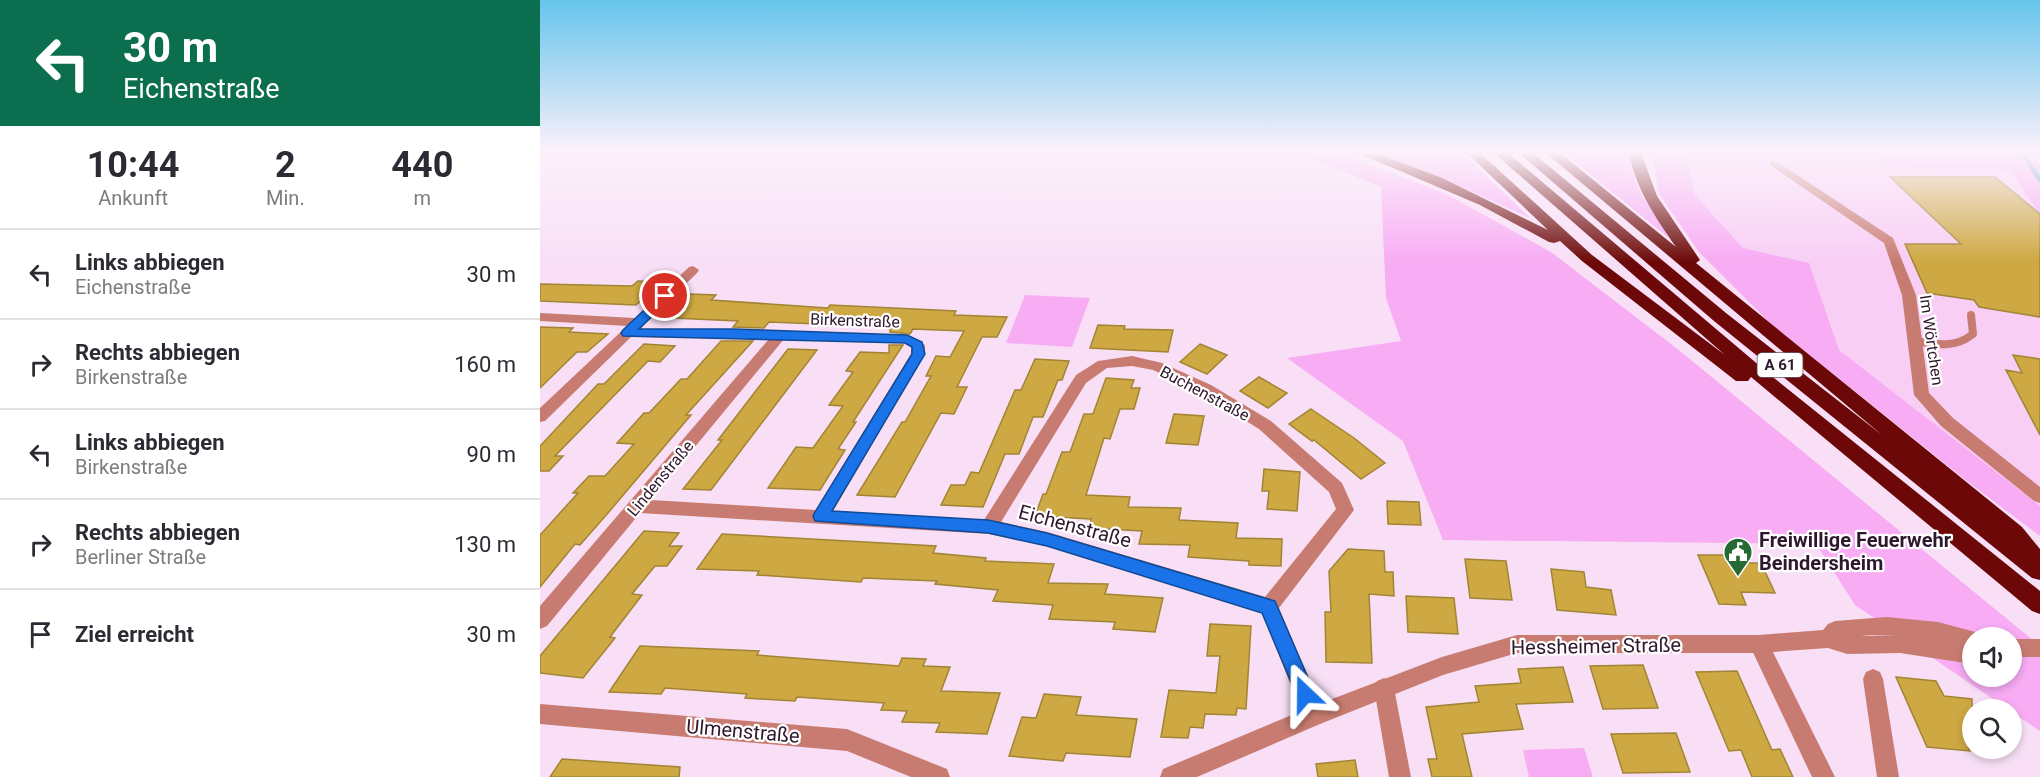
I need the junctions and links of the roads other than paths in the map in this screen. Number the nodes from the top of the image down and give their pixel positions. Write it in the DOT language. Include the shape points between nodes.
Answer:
graph roads {
  1 [pos="1458,189"];
  2 [pos="1512,189"];
  3 [pos="1542,189"];
  4 [pos="1568,189"];
  5 [pos="1597,189"];
  6 [pos="1646,189"];
  7 [pos="1813,189"];
  8 [pos="1587,258"];
  9 [pos="693,270"];
  10 [pos="1704,276"];
  11 [pos="1971,315"];
  12 [pos="540,317"];
  13 [pos="638,322"];
  14 [pos="627,333"];
  15 [pos="780,335"];
  16 [pos="1917,341"];
  17 [pos="540,417"];
  18 [pos="2040,496"];
  19 [pos="637,506"];
  20 [pos="1926,514"];
  21 [pos="821,516"];
  22 [pos="988,526"];
  23 [pos="2040,564"];
  24 [pos="2040,571"];
  25 [pos="2040,604"];
  26 [pos="1269,607"];
  27 [pos="540,620"];
  28 [pos="1962,637"];
  29 [pos="1828,639"];
  30 [pos="1759,644"];
  31 [pos="2022,648"];
  32 [pos="2040,648"];
  33 [pos="1962,654"];
  34 [pos="1873,679"];
  35 [pos="1384,688"];
  36 [pos="540,714"];
  37 [pos="1314,716"];
  38 [pos="939,777"];
  39 [pos="1171,777"];
  40 [pos="1400,777"];
  41 [pos="1824,777"];
  42 [pos="1888,777"];
  1 -- 8 [label="highway, A 61" via="1504,210"];
  2 -- 8 [label="highway, A 61"];
  3 -- 20 [label="highway, A 61"];
  4 -- 24 [label="highway, A 61" via="1720,317"];
  5 -- 10 [label="highway"];
  6 -- 10 [label="highway"];
  7 -- 16 [label="street, Im Wörtchen" via="1889,241 1909,295"];
  8 -- 20 [label="highway, A 61" via="1827,445"];
  9 -- 13 [label="street"];
  10 -- 23 [label="highway" via="2014,533"];
  11 -- 16 [label="lane" via="1973,334 1966,341 1948,345"];
  12 -- 13 [label="street"];
  13 -- 14 [label="street"];
  14 -- 15 [label="street, Birkenstraße"];
  14 -- 17 [label="street"];
  15 -- 19 [label="street, Lindenstraße"];
  15 -- 21 [label="street, Birkenstraße" via="907,339 918,345 918,354"];
  16 -- 18 [label="street, Im Wörtchen" via="1922,395 1947,422"];
  19 -- 21 [label="street, Eichenstraße"];
  19 -- 27 [label="street, Lindenstraße"];
  20 -- 25 [label="highway, A 61"];
  21 -- 22 [label="street, Eichenstraße"];
  22 -- 26 [label="street, Eichenstraße" via="1047,539"];
  22 -- 26 [label="street, Buchenstraße" via="1081,379 1103,364 1132,361 1157,366 1206,389 1265,425 1336,488 1345,510"];
  26 -- 37 [label="street"];
  28 -- 29 [label="street, Hessheimer Straße" via="1914,627 1868,625 1835,630"];
  29 -- 30 [label="street, Hessheimer Straße"];
  29 -- 33 [label="street, Hessheimer Straße" via="1846,645 1900,645"];
  30 -- 35 [label="street, Hessheimer Straße" via="1517,644"];
  30 -- 41 [label="street"];
  31 -- 32 [label="street"];
  34 -- 42 [label="street"];
  35 -- 37 [label="street, Hessheimer Straße"];
  35 -- 40 [label="street"];
  36 -- 38 [label="street, Ulmenstraße" via="847,740"];
  37 -- 39 [label="street, Hessheimer Straße"];
}
